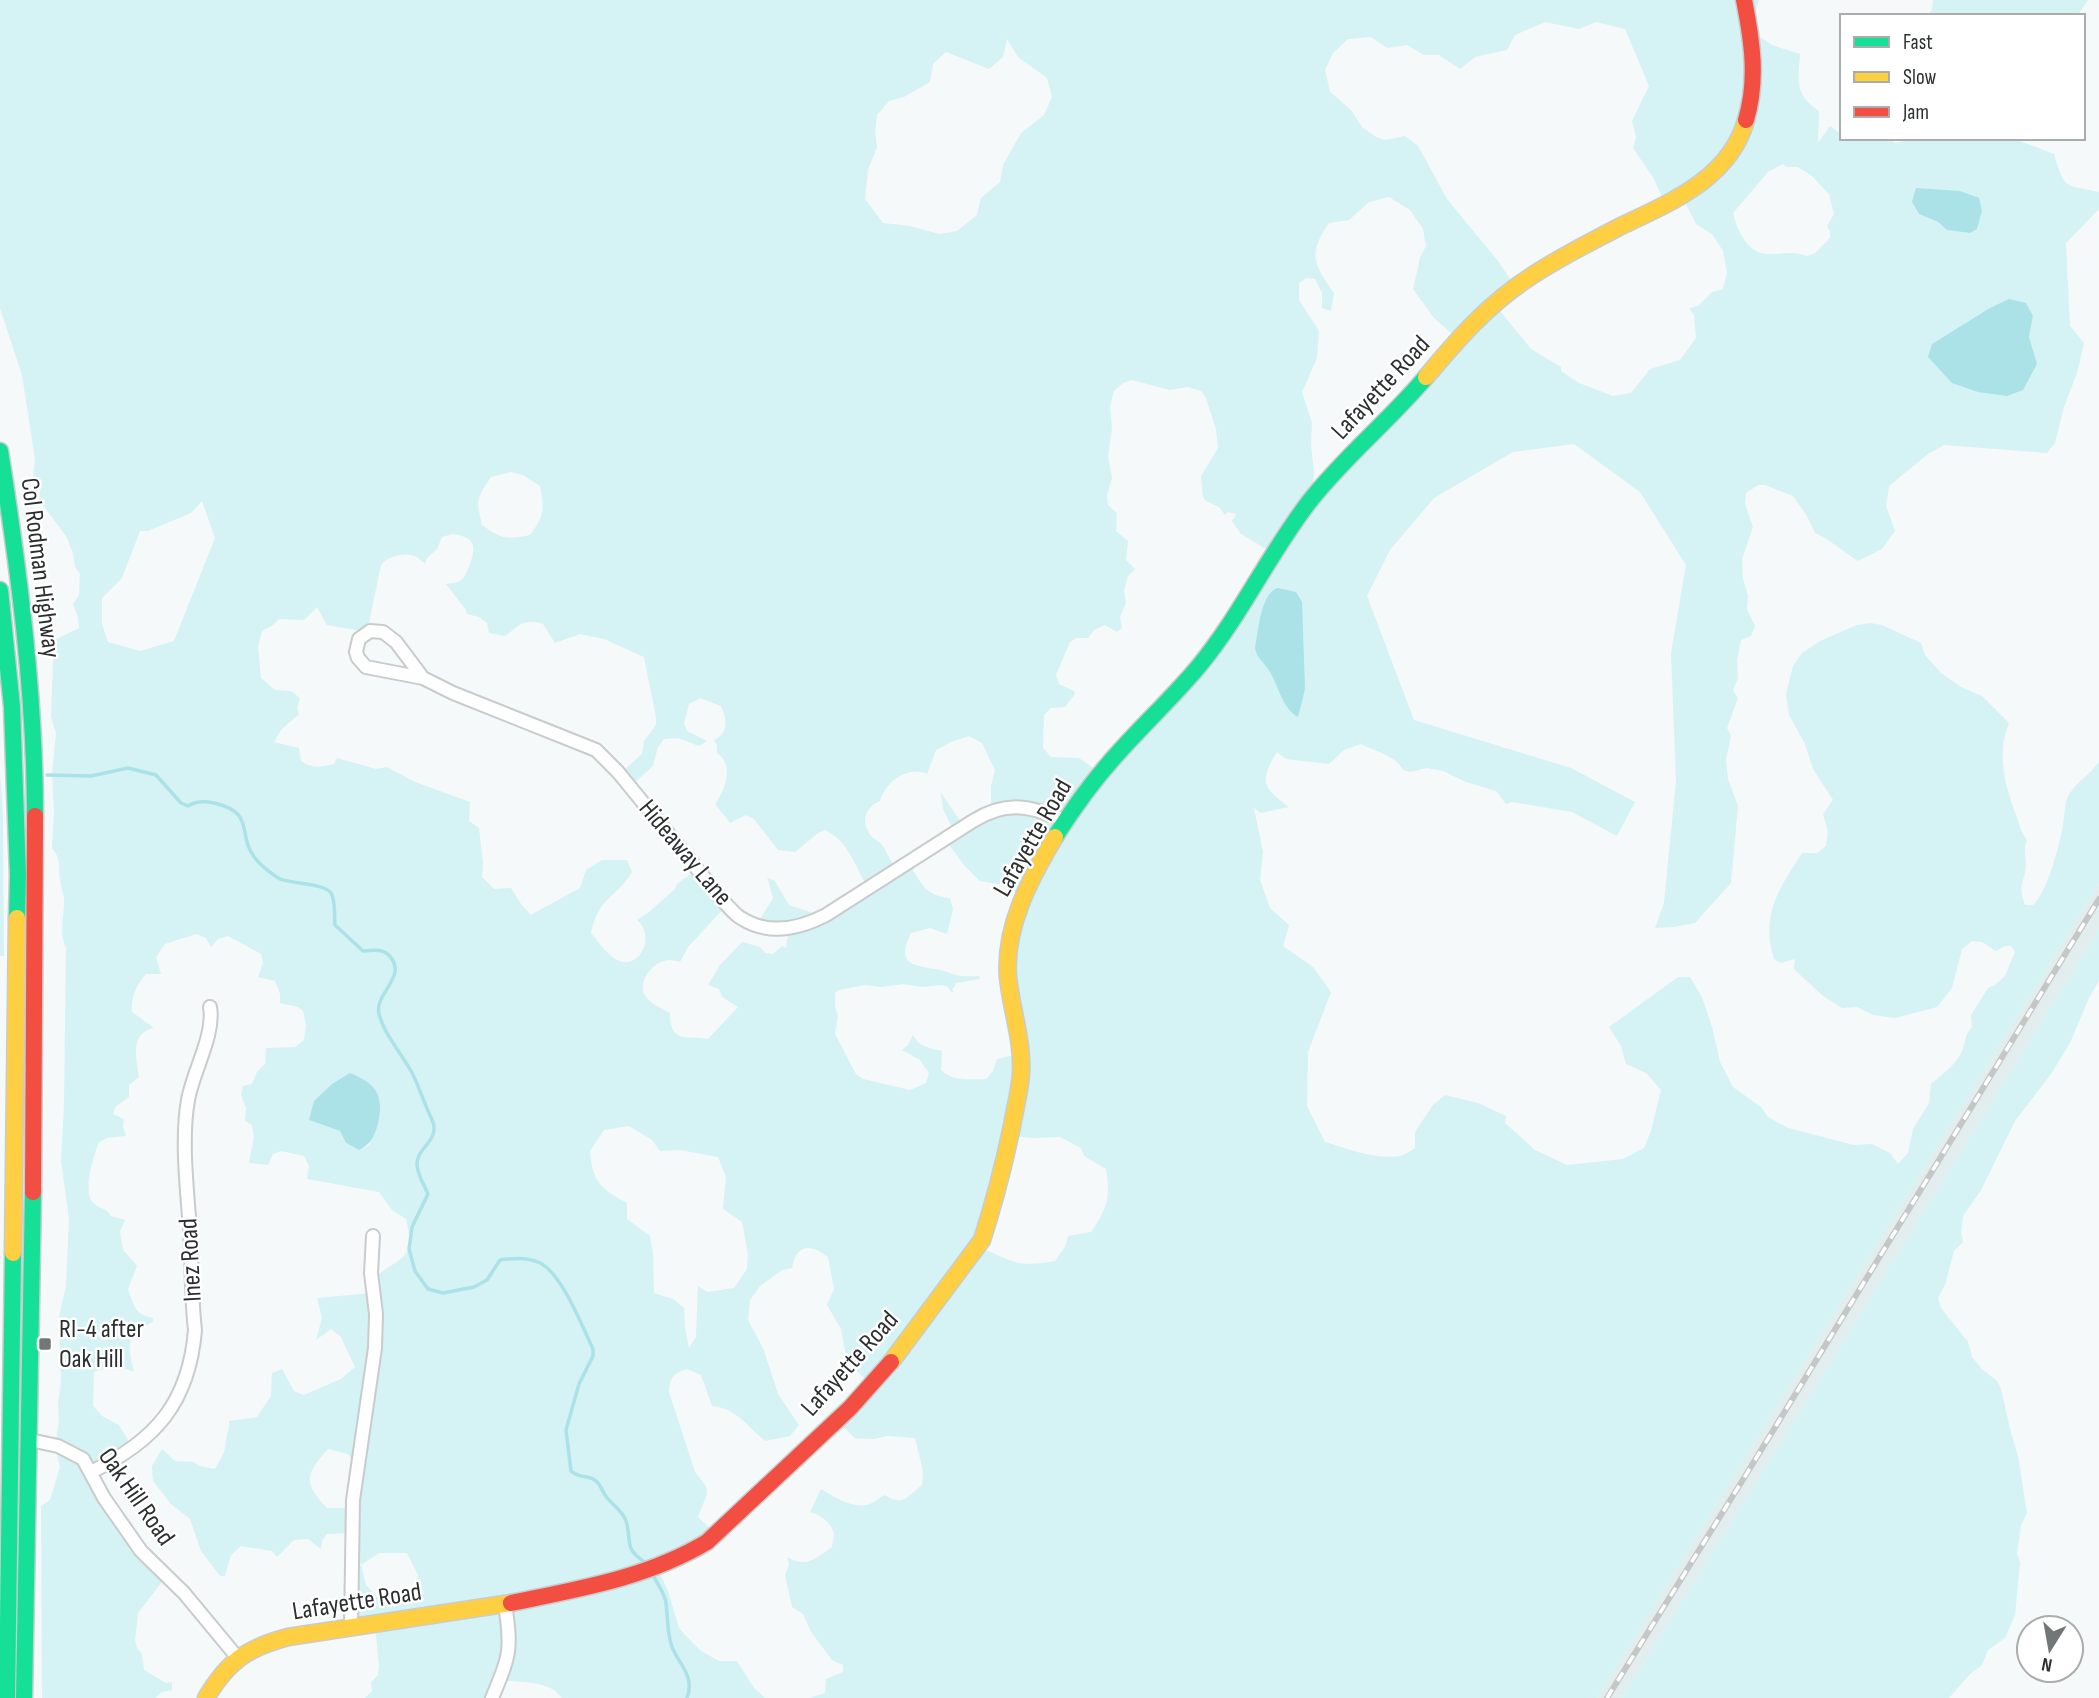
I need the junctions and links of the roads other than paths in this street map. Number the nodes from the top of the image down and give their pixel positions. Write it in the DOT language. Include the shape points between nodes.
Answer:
graph roads {
  1 [pos="1744,0"];
  2 [pos="0,451"];
  3 [pos="0,590"];
  4 [pos="423,678"];
  5 [pos="1067,821"];
  6 [pos="210,1007"];
  7 [pos="373,1236"];
  8 [pos="6,1437"];
  9 [pos="30,1440"];
  10 [pos="92,1472"];
  11 [pos="505,1604"];
  12 [pos="351,1626"];
  13 [pos="237,1657"];
  14 [pos="7,1698"];
  15 [pos="24,1698"];
  16 [pos="206,1698"];
  17 [pos="492,1698"];
  1 -- 5 [label="main road, Lafayette Road" via="1752,47 1752,95 1736,146 1722,164 1684,194 1536,272 1480,316 1399,408 1325,482 1205,658 1097,776"];
  2 -- 9 [label="main road, Col Rodman Highway" via="29,677 35,804"];
  3 -- 8 [label="main road, Col Rodman Highway" via="12,707 18,875"];
  4 -- 4 [label="street, Hideaway Lane" via="366,667 356,652 359,639 370,631 383,632"];
  4 -- 5 [label="street, Hideaway Lane" via="596,750 724,903 740,918 770,929 791,929 826,915 996,809 1033,808"];
  5 -- 11 [label="main road, Lafayette Road" via="1024,897 1009,939 1007,981 1019,1043 1020,1084 998,1189 982,1240 971,1256 882,1374 696,1550 608,1583"];
  6 -- 10 [label="street, Inez Road" via="186,1125 193,1351 181,1392 157,1427 129,1452"];
  7 -- 12 [label="street" via="375,1348 353,1500"];
  8 -- 9 [label="main road, Oak Hill Road"];
  8 -- 14 [label="main road, Col Rodman Highway"];
  9 -- 10 [label="street, Oak Hill Road" via="71,1452"];
  9 -- 15 [label="main road, Col Rodman Highway"];
  10 -- 13 [label="street, Oak Hill Road" via="104,1498 141,1551 184,1592"];
  11 -- 12 [label="main road, Lafayette Road"];
  11 -- 17 [label="street" via="509,1652"];
  12 -- 13 [label="main road, Lafayette Road" via="260,1644"];
  13 -- 16 [label="main road, Lafayette Road"];
}
